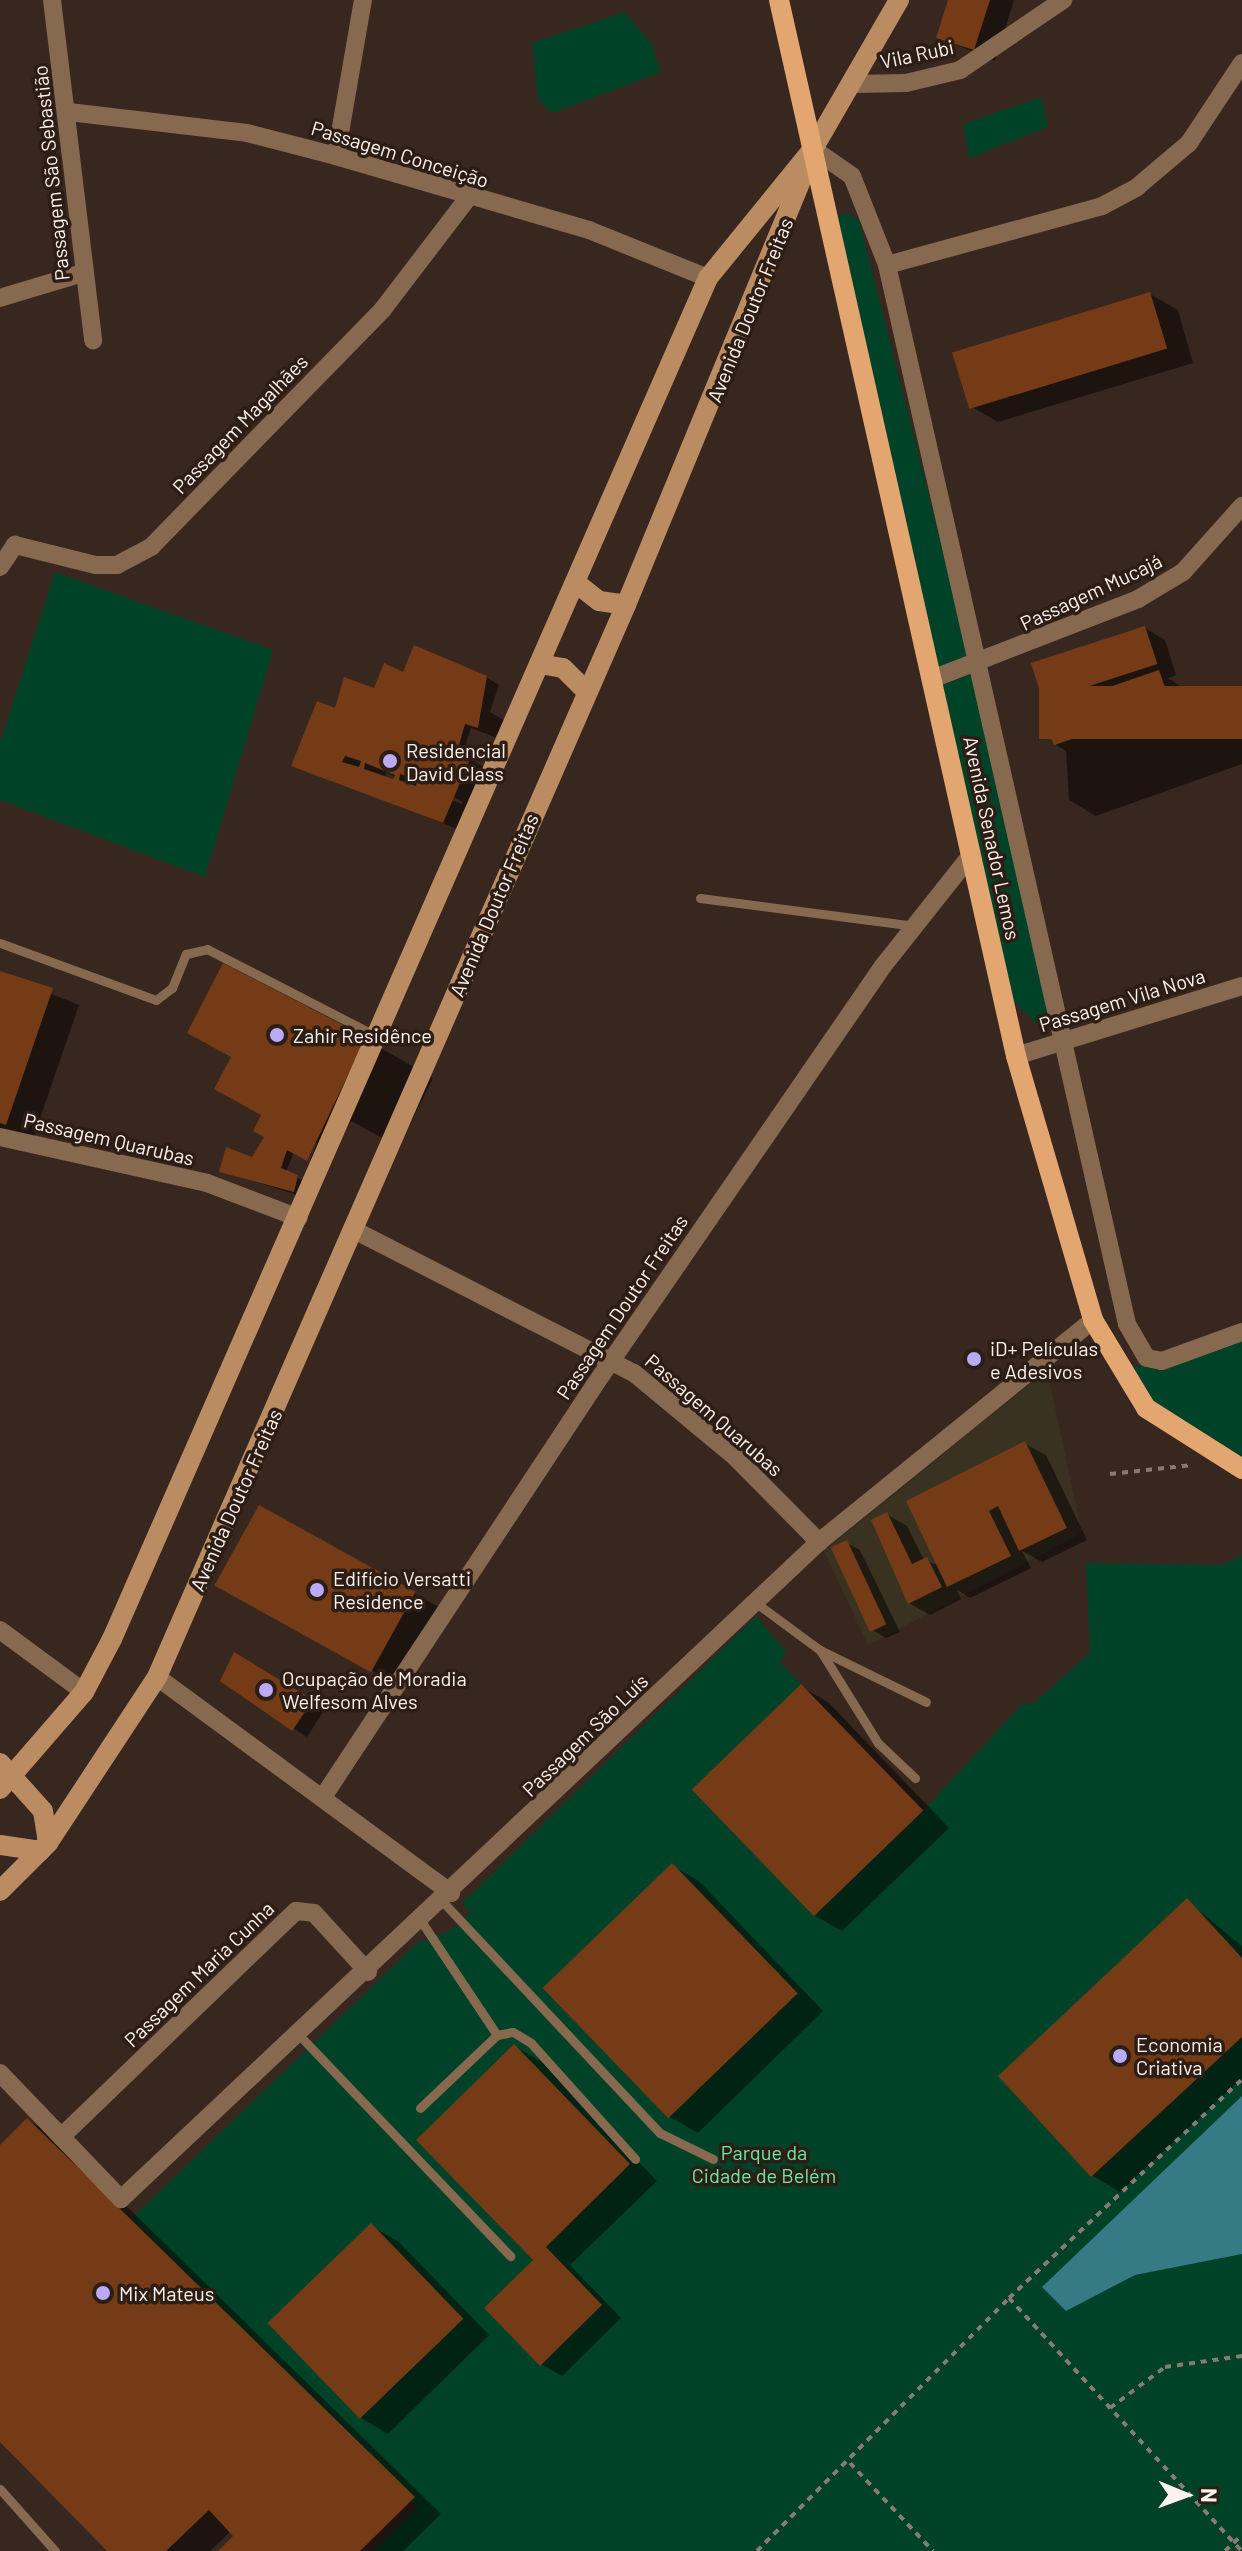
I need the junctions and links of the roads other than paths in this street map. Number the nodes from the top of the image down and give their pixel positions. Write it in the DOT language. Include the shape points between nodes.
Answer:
graph roads {
  1 [pos="52,0"];
  2 [pos="363,0"];
  3 [pos="779,0"];
  4 [pos="899,0"];
  5 [pos="1063,0"];
  6 [pos="1242,63"];
  7 [pos="855,84"];
  8 [pos="69,112"];
  9 [pos="813,149"];
  10 [pos="336,156"];
  11 [pos="468,198"];
  12 [pos="887,265"];
  13 [pos="83,273"];
  14 [pos="708,278"];
  15 [pos="0,298"];
  16 [pos="93,341"];
  17 [pos="1242,506"];
  18 [pos="0,567"];
  19 [pos="576,583"];
  20 [pos="626,605"];
  21 [pos="540,664"];
  22 [pos="981,666"];
  23 [pos="932,679"];
  24 [pos="587,692"];
  25 [pos="971,855"];
  26 [pos="700,898"];
  27 [pos="915,926"];
  28 [pos="0,943"];
  29 [pos="1242,986"];
  30 [pos="378,1037"];
  31 [pos="1065,1041"];
  32 [pos="1016,1056"];
  33 [pos="0,1137"];
  34 [pos="299,1218"];
  35 [pos="354,1230"];
  36 [pos="1093,1320"];
  37 [pos="1242,1332"];
  38 [pos="611,1361"];
  39 [pos="1242,1469"];
  40 [pos="819,1542"];
  41 [pos="756,1603"];
  42 [pos="0,1630"];
  43 [pos="820,1650"];
  44 [pos="157,1677"];
  45 [pos="84,1692"];
  46 [pos="926,1702"];
  47 [pos="8,1769"];
  48 [pos="915,1778"];
  49 [pos="0,1789"];
  50 [pos="325,1794"];
  51 [pos="0,1845"];
  52 [pos="45,1847"];
  53 [pos="0,1891"];
  54 [pos="447,1897"];
  55 [pos="421,1921"];
  56 [pos="368,1972"];
  57 [pos="299,2035"];
  58 [pos="497,2035"];
  59 [pos="0,2073"];
  60 [pos="420,2108"];
  61 [pos="61,2137"];
  62 [pos="635,2159"];
  63 [pos="713,2159"];
  64 [pos="510,2256"];
  65 [pos="0,2489"];
  66 [pos="55,2551"];
  1 -- 8 [label="street, Passagem São Sebastião"];
  2 -- 10 [label="street"];
  3 -- 9 [label="main road, Avenida Senador Lemos"];
  4 -- 7 [label="main road, Avenida Doutor Freitas"];
  5 -- 7 [label="street, Vila Rubi" via="960,70 906,83"];
  6 -- 12 [label="street" via="1189,143 1137,187 1102,206"];
  7 -- 9 [label="main road, Avenida Doutor Freitas"];
  8 -- 10 [label="street, Passagem Conceição" via="247,133"];
  8 -- 13 [label="street, Passagem São Sebastião"];
  9 -- 12 [label="street, Avenida Senador Lemos" via="852,176"];
  9 -- 14 [label="main road, Avenida Doutor Freitas"];
  9 -- 20 [label="main road, Avenida Doutor Freitas"];
  9 -- 23 [label="main road, Avenida Senador Lemos"];
  10 -- 11 [label="street, Passagem Conceição"];
  11 -- 14 [label="street, Passagem Conceição" via="589,230"];
  11 -- 18 [label="street, Passagem Magalhães" via="383,309 152,546 117,565 96,565 15,545"];
  12 -- 22 [label="street, Avenida Senador Lemos"];
  13 -- 15 [label="street"];
  13 -- 16 [label="street, Passagem São Sebastião"];
  14 -- 19 [label="main road, Avenida Doutor Freitas"];
  17 -- 22 [label="street, Passagem Mucajá" via="1183,572"];
  19 -- 20 [label="main road" via="599,601"];
  19 -- 21 [label="main road, Avenida Doutor Freitas"];
  20 -- 24 [label="main road, Avenida Doutor Freitas"];
  21 -- 24 [label="main road" via="563,668"];
  21 -- 30 [label="main road, Avenida Doutor Freitas"];
  22 -- 23 [label="street, Passagem Mucajá"];
  22 -- 31 [label="street, Avenida Senador Lemos"];
  23 -- 25 [label="main road, Avenida Senador Lemos"];
  24 -- 35 [label="main road, Avenida Doutor Freitas"];
  25 -- 27 [label="street, Passagem Doutor Freitas"];
  25 -- 32 [label="main road, Avenida Senador Lemos"];
  26 -- 27 [label="lane"];
  27 -- 38 [label="street, Passagem Doutor Freitas"];
  28 -- 30 [label="lane" via="156,1000 172,988 186,954 207,949"];
  29 -- 31 [label="street, Passagem Vila Nova"];
  30 -- 34 [label="main road, Avenida Doutor Freitas"];
  31 -- 32 [label="street, Passagem Vila Nova"];
  31 -- 37 [label="street, Avenida Senador Lemos" via="1105,1248 1134,1343 1147,1358 1172,1358"];
  32 -- 36 [label="main road, Avenida Senador Lemos"];
  33 -- 34 [label="street, Passagem Quarubas" via="207,1183"];
  34 -- 45 [label="main road, Avenida Doutor Freitas"];
  35 -- 38 [label="street, Passagem Quarubas"];
  35 -- 44 [label="main road, Avenida Doutor Freitas"];
  36 -- 39 [label="main road, Avenida Senador Lemos" via="1146,1408"];
  36 -- 40 [label="street, Passagem São Luís"];
  38 -- 40 [label="street, Passagem Quarubas" via="735,1457"];
  38 -- 50 [label="street, Passagem Doutor Freitas"];
  40 -- 41 [label="street, Passagem São Luís"];
  41 -- 43 [label="lane"];
  41 -- 54 [label="street, Passagem São Luís"];
  42 -- 45 [label="street"];
  43 -- 46 [label="lane"];
  43 -- 48 [label="lane" via="878,1743"];
  44 -- 50 [label="street"];
  44 -- 52 [label="main road, Avenida Doutor Freitas"];
  45 -- 47 [label="main road, Avenida Doutor Freitas"];
  47 -- 49 [label="main road, Avenida Doutor Freitas"];
  47 -- 52 [label="main road" via="43,1811"];
  50 -- 54 [label="street"];
  51 -- 52 [label="main road"];
  52 -- 53 [label="main road, Avenida Doutor Freitas"];
  54 -- 55 [label="street, Passagem São Luís"];
  54 -- 63 [label="lane" via="660,2133"];
  55 -- 56 [label="street, Passagem São Luís"];
  55 -- 58 [label="lane"];
  56 -- 57 [label="street, Passagem São Luís"];
  56 -- 61 [label="street, Passagem Maria Cunha" via="314,1913 296,1911"];
  57 -- 61 [label="street, Passagem São Luís" via="121,2199"];
  57 -- 64 [label="lane"];
  58 -- 60 [label="lane"];
  58 -- 62 [label="lane" via="513,2032 531,2043"];
  59 -- 61 [label="street"];
  65 -- 66 [label="lane"];
}
